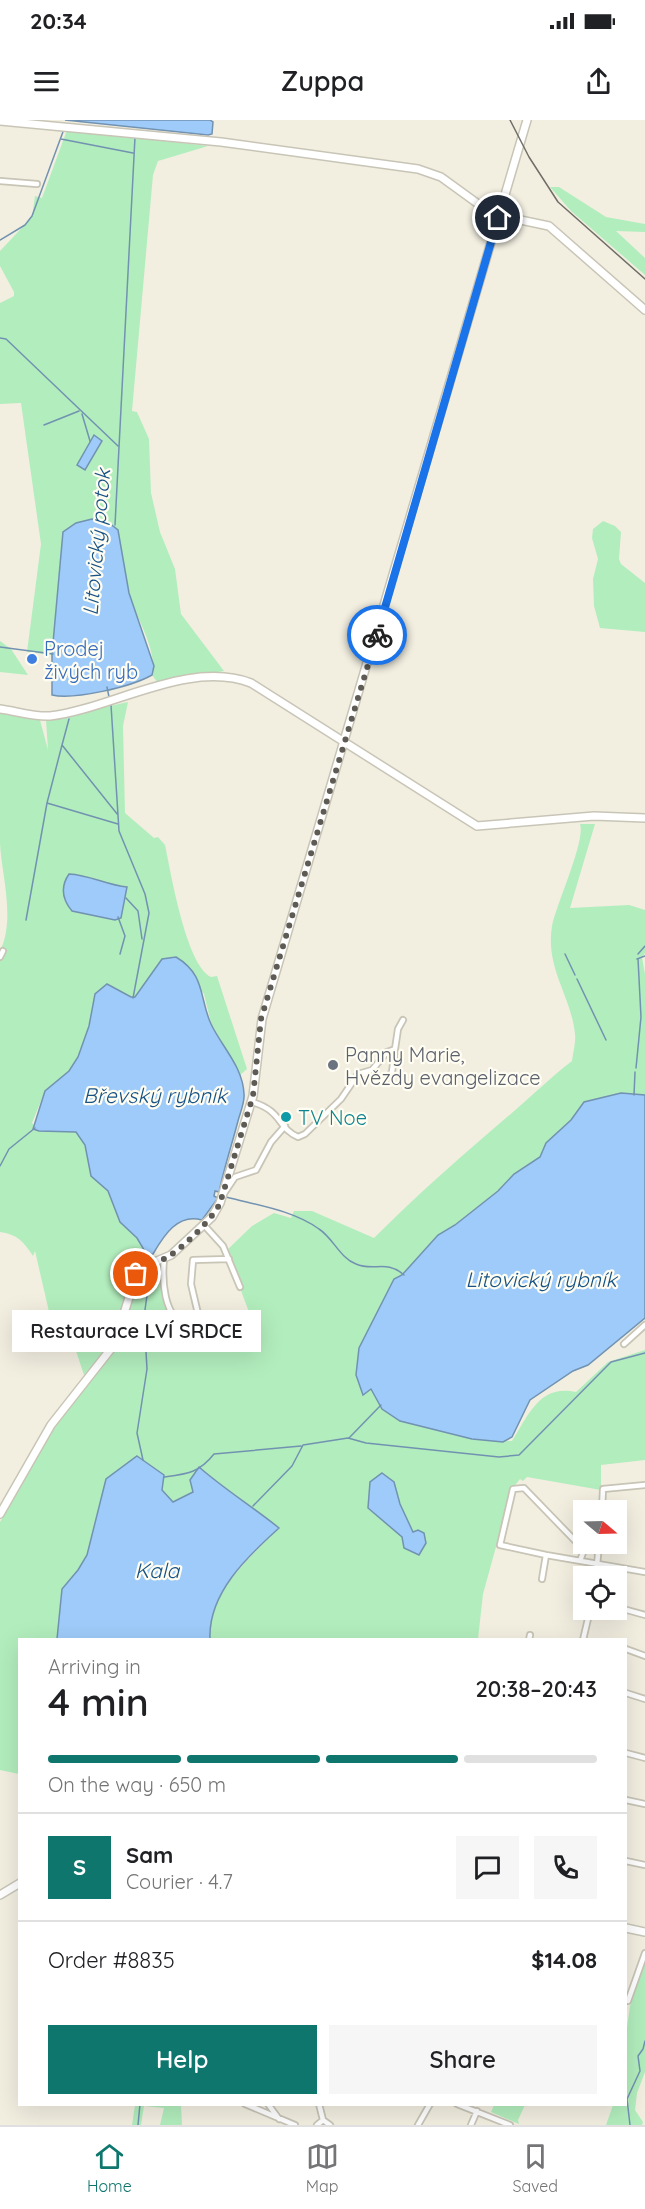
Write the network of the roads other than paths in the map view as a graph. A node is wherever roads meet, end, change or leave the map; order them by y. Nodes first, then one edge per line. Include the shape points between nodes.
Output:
1 (527, 120) edge
2 (0, 121) edge
3 (37, 122) edge
4 (0, 182) edge
5 (37, 184) dead end
6 (499, 216) junction
7 (645, 310) edge
8 (0, 709) edge
9 (344, 743) junction
10 (645, 818) edge
11 (3, 951) dead end
12 (0, 957) edge
13 (403, 1020) dead end
14 (395, 1049) junction
15 (363, 1073) junction
16 (252, 1102) junction
17 (285, 1126) junction
18 (223, 1195) junction
19 (203, 1224) junction
20 (164, 1259) junction
21 (229, 1259) junction
22 (240, 1287) dead end
23 (645, 1325) edge
24 (624, 1344) dead end
25 (645, 1485) edge
26 (602, 1500) edge
27 (0, 1514) edge
28 (573, 1539) edge
29 (583, 1554) edge
30 (598, 1554) edge
31 (546, 1556) junction
32 (580, 1561) junction
33 (598, 1564) junction
34 (645, 1572) edge
35 (542, 1579) dead end
36 (627, 1610) edge
37 (645, 1615) edge
38 (588, 1620) edge
39 (585, 1638) edge
40 (627, 1649) edge
41 (645, 1656) edge
42 (627, 1693) edge
43 (645, 1699) edge
44 (627, 1753) edge
45 (645, 1758) edge
46 (627, 1800) edge
47 (645, 1804) edge
48 (627, 1861) edge
49 (645, 1865) edge
50 (18, 1884) edge
51 (0, 1895) edge
52 (627, 1928) edge
53 (645, 1932) edge
54 (645, 1953) edge
55 (628, 2001) dead end
56 (253, 2106) edge
57 (270, 2106) edge
58 (320, 2106) edge
59 (428, 2106) edge
60 (463, 2106) edge
61 (477, 2111) junction
62 (280, 2120) junction
63 (323, 2120) junction
64 (295, 2125) edge
65 (317, 2125) edge
66 (330, 2125) edge
67 (418, 2125) edge
68 (471, 2125) edge
69 (510, 2125) edge

1 - 6 street
2 - 3 street
3 - 6 street via 221,142 418,170 441,177 483,210
4 - 5 street
6 - 7 street via 552,228
6 - 9 street
8 - 9 street via 49,716 165,685 228,676 250,683
9 - 10 street via 477,826 594,816
9 - 16 street via 259,1028
11 - 12 street
13 - 14 street
14 - 15 street
14 - 15 street via 392,1072 386,1080
15 - 17 street via 305,1134 298,1137
16 - 17 street via 276,1113
16 - 18 street
17 - 18 street via 256,1170 235,1177
18 - 19 street via 216,1213
19 - 20 street
19 - 21 street
20 - 21 street via 169,1308 187,1324 199,1318 191,1284 192,1260
20 - 27 street via 142,1267 136,1274 114,1345 47,1431
21 - 22 street
23 - 24 street
25 - 26 street via 603,1489
28 - 31 street via 524,1488 513,1490 500,1545
29 - 32 street
30 - 33 street
31 - 32 street
31 - 35 street
32 - 33 street
33 - 34 street
36 - 37 street
38 - 39 street
40 - 41 street
42 - 43 street
44 - 45 street
46 - 47 street
48 - 49 street
50 - 51 street
52 - 53 street
54 - 55 street
56 - 62 street
57 - 62 street
58 - 63 street
59 - 67 street
60 - 61 street
61 - 68 street
61 - 69 street
62 - 64 street
63 - 65 street
63 - 66 street

